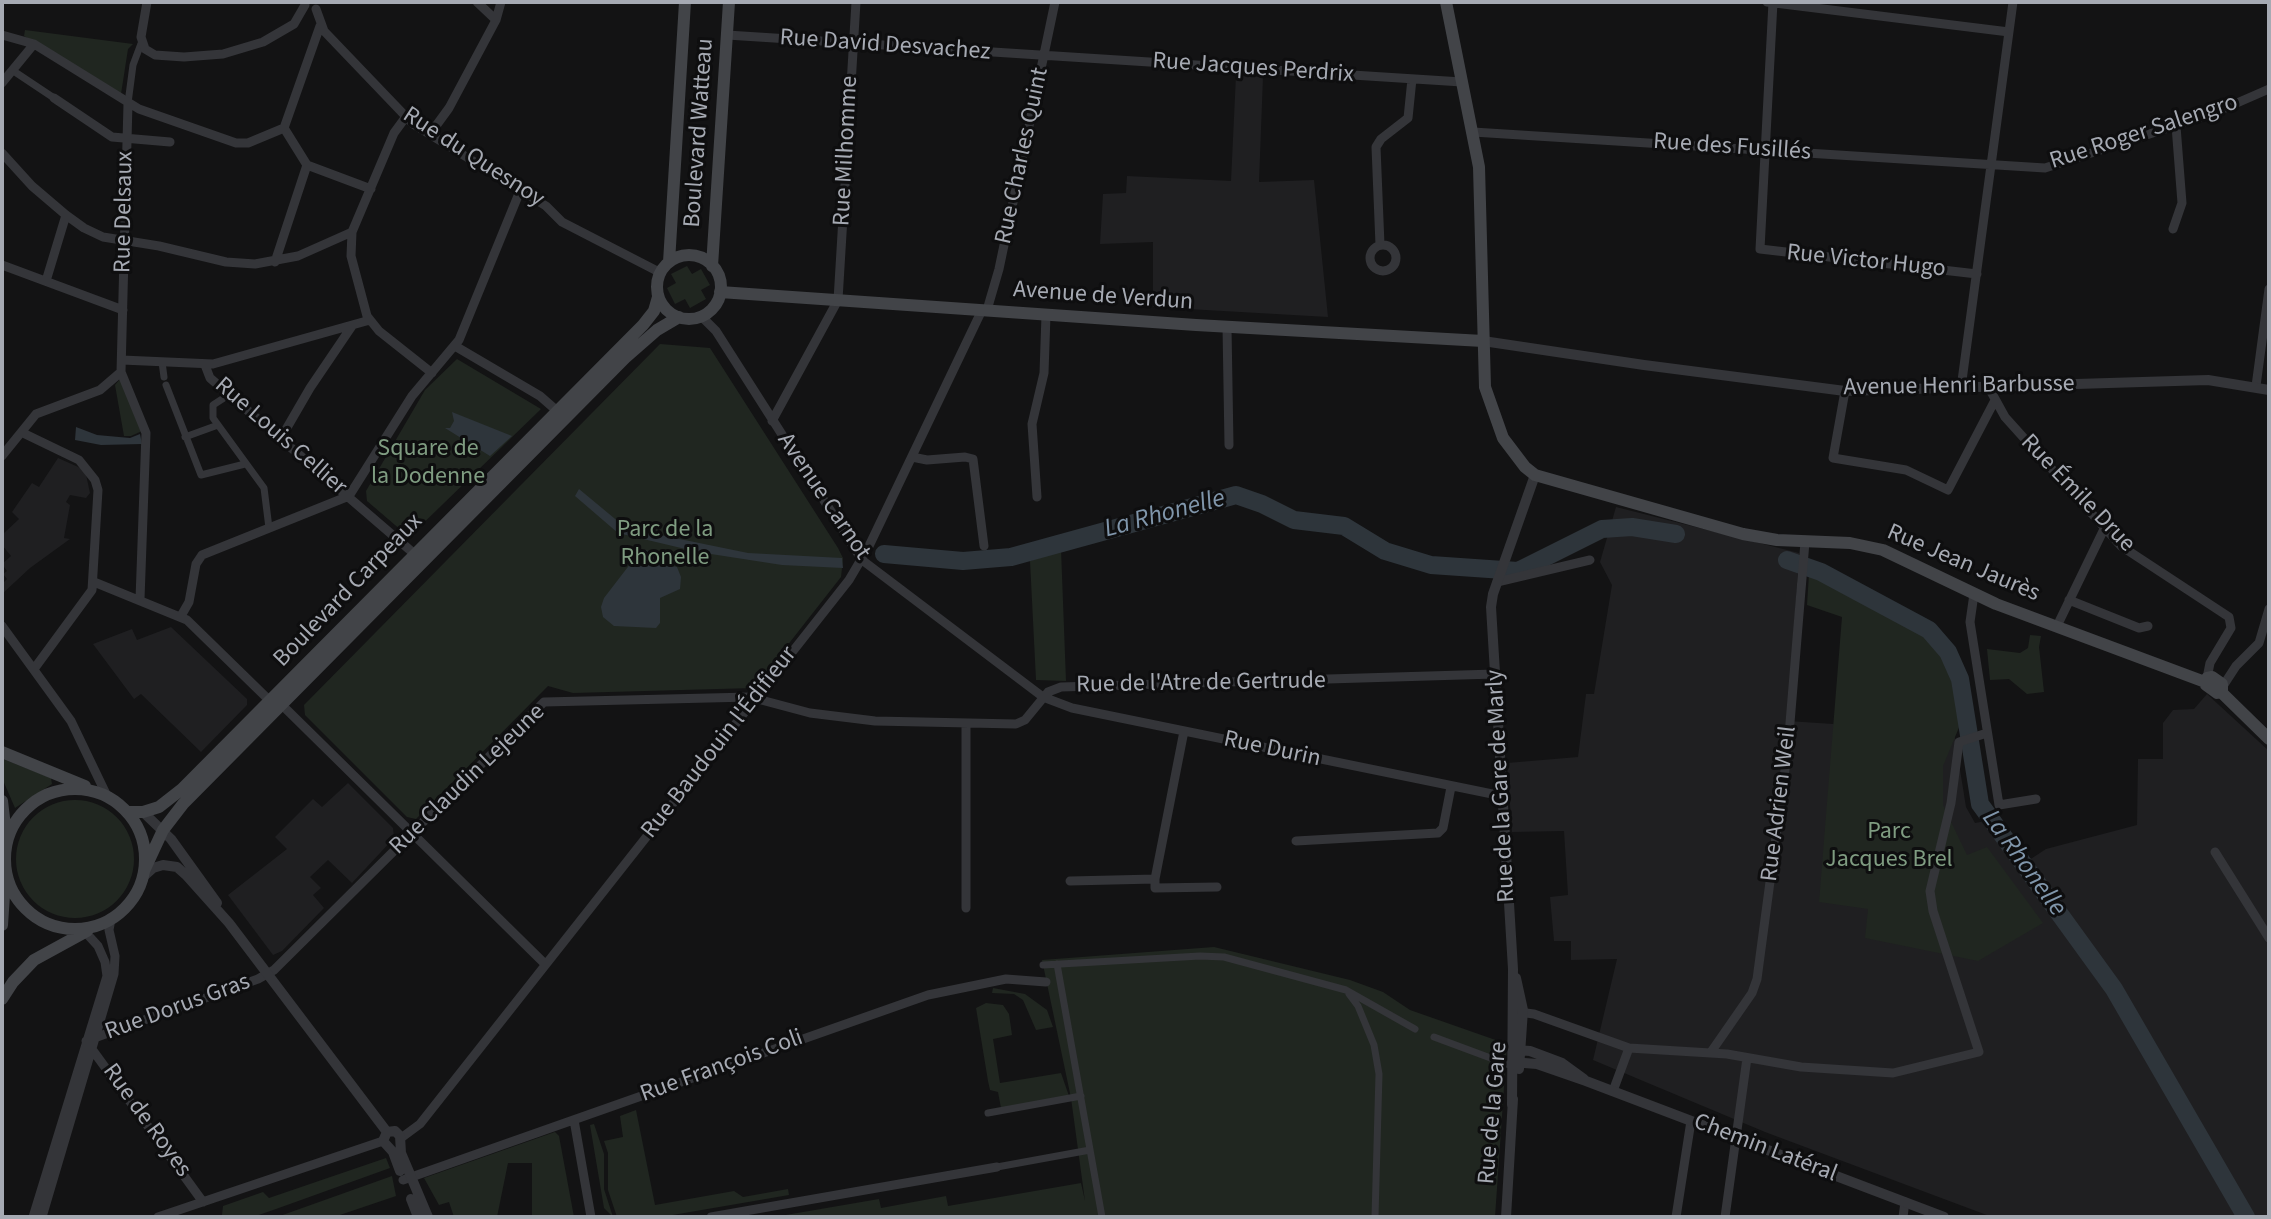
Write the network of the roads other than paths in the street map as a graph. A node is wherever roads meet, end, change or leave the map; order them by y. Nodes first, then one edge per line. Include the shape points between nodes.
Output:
1 (147, 2) edge
2 (325, 2) edge
3 (477, 2) edge
4 (501, 2) edge
5 (685, 2) edge
6 (729, 2) edge
7 (856, 2) edge
8 (1055, 2) edge
9 (1446, 2) edge
10 (1767, 2) edge
11 (1773, 2) edge
12 (2013, 2) edge
13 (304, 4) edge
14 (316, 9) junction
15 (496, 20) junction
16 (320, 26) junction
17 (2009, 32) junction
18 (2, 35) edge
19 (727, 36) junction
20 (142, 41) junction
21 (853, 43) junction
22 (34, 44) junction
23 (1044, 55) junction
24 (12, 70) junction
25 (1412, 79) junction
26 (1462, 82) junction
27 (2, 83) edge
28 (2269, 89) edge
29 (54, 98) joint
30 (128, 103) junction
31 (405, 118) junction
32 (2176, 126) junction
33 (284, 128) junction
34 (1473, 132) junction
35 (430, 134) junction
36 (127, 139) junction
37 (170, 142) dead end
38 (1765, 150) junction
39 (2, 153) edge
40 (1992, 164) junction
41 (307, 165) junction
42 (371, 189) junction
43 (520, 191) junction
44 (66, 215) junction
45 (2173, 229) dead end
46 (352, 232) junction
47 (124, 241) junction
48 (1380, 245) dead end
49 (275, 262) junction
50 (2, 265) edge
51 (712, 266) junction
52 (665, 267) junction
53 (1977, 274) junction
54 (46, 281) junction
55 (2269, 289) edge
56 (720, 292) junction
57 (658, 296) junction
58 (838, 300) junction
59 (123, 310) junction
60 (984, 310) junction
61 (1046, 315) junction
62 (701, 316) junction
63 (679, 317) junction
64 (370, 320) junction
65 (352, 326) junction
66 (1227, 327) junction
67 (1483, 341) junction
68 (455, 346) junction
69 (122, 360) junction
70 (162, 362) junction
71 (205, 365) junction
72 (121, 372) junction
73 (432, 373) junction
74 (2256, 386) junction
75 (1961, 388) junction
76 (1989, 388) junction
77 (2269, 390) edge
78 (1845, 391) junction
79 (230, 394) junction
80 (1994, 402) junction
81 (556, 410) junction
82 (772, 421) junction
83 (218, 425) junction
84 (23, 433) junction
85 (186, 437) junction
86 (281, 438) junction
87 (1229, 445) dead end
88 (2, 456) edge
89 (912, 457) junction
90 (245, 464) junction
91 (1535, 475) junction
92 (349, 496) junction
93 (1037, 497) dead end
94 (2105, 527) junction
95 (269, 528) junction
96 (1805, 542) junction
97 (984, 545) dead end
98 (419, 557) junction
99 (862, 560) junction
100 (1590, 560) dead end
101 (1498, 580) junction
102 (94, 582) junction
103 (1974, 594) junction
104 (140, 598) junction
105 (2069, 600) junction
106 (2269, 609) edge
107 (181, 616) junction
108 (2, 626) edge
109 (2057, 626) junction
110 (2148, 626) dead end
111 (34, 669) junction
112 (1495, 674) junction
113 (2206, 680) junction
114 (2222, 689) junction
115 (756, 697) junction
116 (1043, 697) junction
117 (276, 703) junction
118 (966, 723) junction
119 (1184, 731) junction
120 (1982, 734) junction
121 (2269, 740) edge
122 (2, 752) edge
123 (1451, 787) junction
124 (101, 794) junction
125 (1502, 796) junction
126 (2036, 799) dead end
127 (2, 801) edge
128 (128, 812) junction
129 (143, 812) junction
130 (163, 831) junction
131 (412, 833) junction
132 (7, 840) junction
133 (1296, 841) dead end
134 (2215, 852) dead end
135 (6, 873) junction
136 (144, 874) junction
137 (1155, 879) junction
138 (1070, 881) dead end
139 (1217, 887) dead end
140 (966, 908) dead end
141 (105, 922) junction
142 (229, 923) junction
143 (2, 925) edge
144 (81, 931) junction
145 (2269, 938) edge
146 (545, 964) junction
147 (1057, 964) junction
148 (1043, 965) dead end
149 (1513, 969) joint
150 (269, 974) junction
151 (1046, 982) joint
152 (1060, 982) junction
153 (1346, 990) junction
154 (2, 999) edge
155 (1518, 1012) junction
156 (1415, 1029) dead end
157 (1434, 1037) dead end
158 (91, 1043) junction
159 (1629, 1048) junction
160 (1518, 1050) junction
161 (1711, 1052) junction
162 (1747, 1058) junction
163 (1515, 1064) junction
164 (1586, 1081) junction
165 (1613, 1091) junction
166 (1080, 1097) junction
167 (988, 1113) dead end
168 (574, 1119) junction
169 (1691, 1121) junction
170 (1737, 1138) junction
171 (392, 1141) junction
172 (1090, 1150) junction
173 (997, 1167) joint
174 (407, 1179) junction
175 (203, 1202) junction
176 (1905, 1202) junction
177 (755, 1214) edge
178 (33, 1217) edge
179 (42, 1217) edge
180 (158, 1217) edge
181 (418, 1217) edge
182 (428, 1217) edge
183 (591, 1217) edge
184 (711, 1217) edge
185 (1102, 1217) edge
186 (1375, 1217) edge
187 (1506, 1217) edge
188 (1676, 1217) edge
189 (1725, 1217) edge
190 (1903, 1217) edge
191 (1944, 1217) edge

1 - 20 street, Rue Delsaux
2 - 14 street
3 - 15 street
4 - 15 street
5 - 52 main road, Boulevard Watteau
6 - 19 main road, Boulevard Watteau
7 - 21 street, Rue Milhomme
8 - 23 street, Rue Charles Quint
9 - 26 main road
10 - 11 street
11 - 17 street
11 - 38 street
12 - 17 street
13 - 14 street
13 - 20 street via 301,17 288,29 230,52 160,56 147,51
14 - 16 street, Rue du Quesnoy
15 - 35 street
16 - 31 street, Rue du Quesnoy
16 - 33 street
17 - 40 street
18 - 22 street
19 - 21 street, Rue David Desvachez
19 - 51 main road, Boulevard Watteau
20 - 30 street, Rue Delsaux via 132,69
21 - 23 street, Rue David Desvachez
21 - 58 street, Rue Milhomme
22 - 24 street
22 - 30 street
23 - 25 street, Rue Jacques Perdrix
23 - 60 street, Rue Charles Quint via 999,269
24 - 27 street
24 - 29 street
25 - 26 street, Rue Jacques Perdrix
25 - 48 street via 1406,122 1376,147
26 - 34 main road
28 - 32 street, Rue Roger Salengro
29 - 36 street via 103,132
30 - 33 street via 236,143 248,143
30 - 36 street, Rue Delsaux
31 - 35 street, Rue du Quesnoy
31 - 42 street
32 - 40 street, Rue Roger Salengro via 2052,168
32 - 45 street via 2182,203
33 - 41 street
34 - 38 street, Rue des Fusillés
34 - 67 main road via 1480,184
35 - 43 street, Rue du Quesnoy
36 - 37 street
36 - 47 street, Rue Delsaux
38 - 40 street, Rue des Fusillés
38 - 53 street, Rue Victor Hugo via 1758,244 1763,251
39 - 44 street
40 - 53 street
41 - 42 street
41 - 49 street
42 - 46 street
43 - 52 street, Rue du Quesnoy via 562,222
43 - 68 street
44 - 47 street via 90,232
44 - 54 street
46 - 49 street
46 - 64 street via 353,263 362,307
47 - 49 street via 241,264
47 - 59 street, Rue Delsaux
50 - 54 street
51 - 52 main road via 691,256
51 - 56 main road
52 - 57 main road
53 - 75 street
54 - 59 street
55 - 74 street
56 - 58 main road, Avenue de Verdun
56 - 62 main road via 714,306
57 - 63 main road via 665,309
57 - 81 main road, Boulevard Carpeaux via 643,325
58 - 60 main road, Avenue de Verdun
58 - 82 street
59 - 69 street, Rue Delsaux
60 - 61 main road, Avenue de Verdun
60 - 89 street, Rue Baudouin l'Édifieur
61 - 66 main road, Avenue de Verdun
61 - 93 street via 1044,373 1032,424
62 - 63 main road
62 - 82 street, Avenue Carnot via 716,331
63 - 98 main road, Boulevard Carpeaux via 625,358
64 - 65 street
64 - 73 street
65 - 71 street
65 - 86 street
66 - 67 main road, Avenue de Verdun
66 - 87 street
67 - 78 street, Avenue Henri Barbusse
67 - 91 main road via 1483,379 1493,415 1507,445
68 - 73 street
68 - 81 street
69 - 70 street
69 - 72 street, Rue Delsaux
70 - 71 street
70 - 85 street
71 - 79 street, Rue Louis Cellier via 210,378
72 - 84 street via 107,386 77,401 38,412
72 - 104 street via 146,433
73 - 92 street via 412,396
74 - 76 street, Avenue Henri Barbusse via 2208,380
74 - 77 street, Avenue Henri Barbusse
75 - 76 street, Avenue Henri Barbusse
75 - 78 street, Avenue Henri Barbusse
76 - 80 street, Rue Émile Drue
78 - 80 street via 1833,458 1906,470 1948,490
79 - 83 street via 212,405
79 - 86 street, Rue Louis Cellier
80 - 94 street, Rue Émile Drue
81 - 98 main road, Boulevard Carpeaux
82 - 99 street, Avenue Carnot
83 - 85 street
83 - 90 street
84 - 88 street
84 - 102 street via 76,457 96,482
85 - 90 street via 201,475
86 - 92 street, Rue Louis Cellier
89 - 97 street via 973,459
89 - 99 street, Rue Baudouin l'Édifieur
90 - 95 street via 264,488
91 - 96 main road, Rue Jean Jaurès via 1743,534
91 - 101 street, Rue de la Gare de Marly
92 - 95 street
92 - 98 street, Rue Louis Cellier
94 - 105 street
94 - 113 street, Rue Émile Drue via 2121,546 2229,617 2231,628 2210,663
95 - 107 street via 199,557 190,602
96 - 103 main road, Rue Jean Jaurès via 1850,543 1883,550
96 - 161 street, Rue Adrien Weil via 1788,747 1757,979
98 - 117 main road, Boulevard Carpeaux
99 - 115 street, Rue Baudouin l'Édifieur
99 - 116 street, Avenue Carnot
100 - 101 street via 1510,582
101 - 112 street, Rue de la Gare de Marly via 1491,607
102 - 104 street
102 - 111 street via 89,597
103 - 109 main road, Rue Jean Jaurès
103 - 120 street via 1970,622
104 - 107 street
105 - 109 street
105 - 110 street via 2139,628
106 - 114 street via 2259,643 2236,666
107 - 117 street
108 - 111 street
109 - 113 main road, Rue Jean Jaurès
111 - 124 street via 71,722
112 - 116 street, Rue de l'Atre de Gertrude via 1065,687
112 - 125 street, Rue de la Gare de Marly
113 - 114 main road, Rue Jean Jaurès via 2216,692
114 - 121 main road, Rue Jean Jaurès
115 - 118 street, Rue de l'Atre de Gertrude via 817,715
115 - 131 street, Rue Claudin Lejeune via 544,702
115 - 146 street, Rue Baudouin l'Édifieur
116 - 118 street, Rue de l'Atre de Gertrude via 1019,724
116 - 119 street, Rue Durin via 1062,706
117 - 129 main road, Boulevard Carpeaux via 168,802
117 - 130 main road, Boulevard Carpeaux
117 - 131 street
118 - 140 street
119 - 123 street, Rue Durin
119 - 137 street
120 - 126 street via 1999,805
120 - 162 street, Rue de la Gare via 1962,739 1930,896 1979,1052 1885,1073 1801,1068
122 - 124 main road
123 - 125 street, Rue Durin
123 - 133 street via 1438,833
124 - 128 main road
124 - 132 main road via 66,789 41,797 18,817
125 - 149 street, Rue de la Gare de Marly
127 - 132 main road
128 - 129 main road, Boulevard Carpeaux
128 - 136 main road via 142,838
129 - 130 street
130 - 136 main road, Boulevard Carpeaux
130 - 142 street
131 - 146 street
131 - 150 street, Rue Claudin Lejeune
132 - 135 main road
134 - 145 street
135 - 143 main road
135 - 144 main road via 18,900 34,916
136 - 141 main road via 130,903
136 - 142 street via 156,867 177,867
137 - 138 street
137 - 139 street via 1155,888
141 - 144 main road
141 - 158 street via 115,969
142 - 150 street
144 - 154 main road via 34,960
144 - 158 street via 98,946 107,972
146 - 171 street, Rue Baudouin l'Édifieur via 420,1124
147 - 148 street
147 - 152 street
147 - 153 street via 1213,956
149 - 155 street, Rue de la Gare
150 - 158 street, Rue Dorus Gras
150 - 171 street
151 - 152 street
151 - 168 street, Rue François Coli via 1006,979 929,995
152 - 166 street
153 - 156 street
153 - 186 street via 1374,1045 1378,1074
155 - 159 street, Rue de la Gare
155 - 160 street, Rue de la Gare
157 - 163 street
158 - 175 street, Rue de Royes
158 - 178 street
158 - 179 street
159 - 161 street, Rue de la Gare
159 - 165 street
160 - 163 street, Rue de la Gare
160 - 164 street, Chemin Latéral via 1567,1065
161 - 162 street, Rue de la Gare
162 - 170 street
163 - 164 street, Chemin Latéral
163 - 187 street, Rue de la Gare
164 - 165 street, Chemin Latéral
165 - 169 street, Chemin Latéral
166 - 167 street
166 - 172 street
168 - 174 street, Rue François Coli
168 - 183 street
169 - 170 street, Chemin Latéral
169 - 188 street
170 - 176 street, Chemin Latéral
170 - 189 street
171 - 174 street
171 - 175 street
172 - 173 street
172 - 185 street
173 - 177 street
174 - 181 street
174 - 182 street
175 - 180 street
176 - 190 street
176 - 191 street, Chemin Latéral
177 - 184 street

